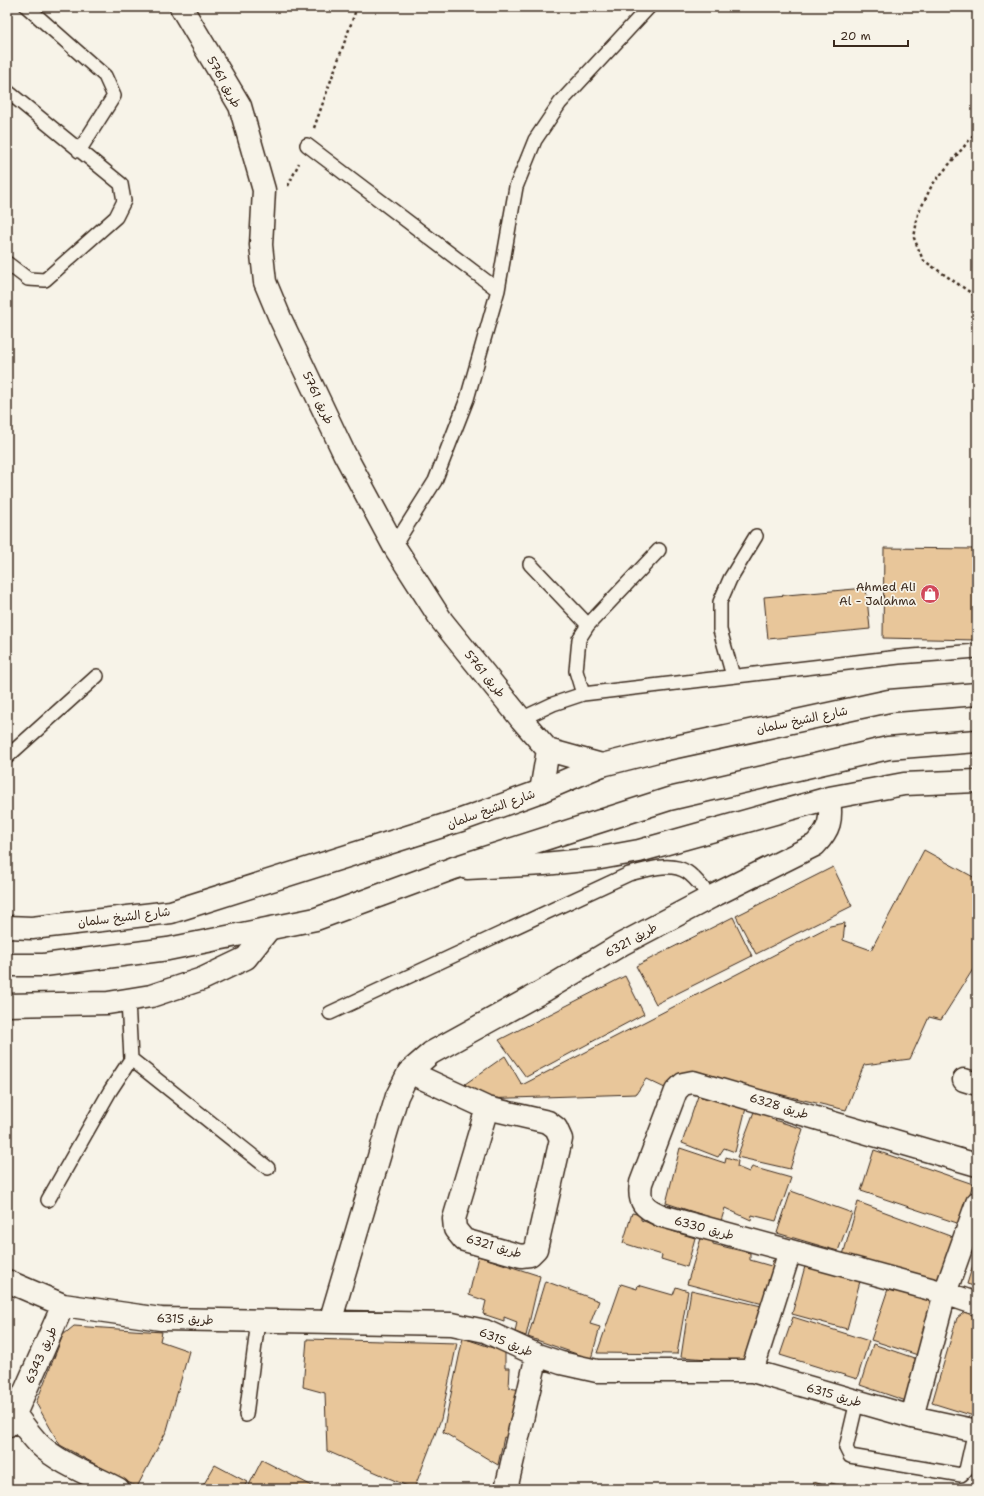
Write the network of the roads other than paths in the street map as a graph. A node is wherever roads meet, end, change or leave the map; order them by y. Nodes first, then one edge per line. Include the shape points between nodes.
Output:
1 (27, 7) edge
2 (181, 7) edge
3 (649, 7) edge
4 (7, 91) edge
5 (307, 145) dead end
6 (79, 151) junction
7 (7, 263) edge
8 (498, 290) junction
9 (756, 536) dead end
10 (394, 546) junction
11 (659, 550) dead end
12 (530, 564) dead end
13 (588, 626) junction
14 (977, 651) edge
15 (97, 676) dead end
16 (733, 676) junction
17 (583, 694) junction
18 (977, 694) edge
19 (521, 719) junction
20 (977, 741) edge
21 (548, 750) junction
22 (7, 757) edge
23 (602, 765) junction
24 (977, 781) edge
25 (542, 791) junction
26 (829, 798) junction
27 (454, 868) junction
28 (711, 897) junction
29 (7, 920) edge
30 (7, 928) edge
31 (32, 928) junction
32 (269, 929) junction
33 (7, 965) edge
34 (128, 1000) junction
35 (7, 1005) edge
36 (330, 1013) dead end
37 (131, 1059) junction
38 (409, 1072) junction
39 (488, 1108) junction
40 (977, 1165) edge
41 (268, 1168) dead end
42 (641, 1183) joint
43 (48, 1200) dead end
44 (977, 1203) edge
45 (790, 1251) junction
46 (7, 1281) edge
47 (945, 1293) junction
48 (977, 1304) edge
49 (63, 1305) junction
50 (258, 1320) junction
51 (330, 1322) junction
52 (537, 1354) junction
53 (752, 1372) junction
54 (857, 1401) junction
55 (13, 1407) edge
56 (246, 1415) dead end
57 (912, 1417) junction
58 (976, 1431) edge
59 (117, 1489) edge
60 (507, 1489) edge

1 - 6 lane via 105,76 114,96
2 - 10 street, طريق 5761 via 240,106 264,190 261,245 265,282 344,453
3 - 8 lane via 560,104 535,140 516,187
4 - 6 lane
5 - 8 lane
6 - 7 lane via 121,184 124,201 116,217 45,280 28,279
8 - 10 lane via 467,399 435,481
9 - 16 lane via 730,578 720,602 720,630
10 - 19 street, طريق 5761 via 442,621
11 - 13 lane
12 - 13 lane
13 - 17 lane via 579,639 576,671
14 - 16 lane
15 - 22 lane
16 - 17 lane
17 - 19 lane
18 - 23 street, شارع الشيخ سلمان via 889,701
19 - 21 street, طريق 5761
20 - 27 street via 888,748 669,799
21 - 23 street
21 - 25 street
23 - 25 street, شارع الشيخ سلمان
24 - 26 street via 904,784
25 - 31 street, شارع الشيخ سلمان via 461,820 171,912
26 - 27 street via 639,851 544,864
26 - 28 street, طريق 6321 via 830,821 825,835 815,845
27 - 32 street via 316,919
28 - 36 lane via 687,872 671,866 628,874
28 - 38 street, طريق 6321 via 622,944 431,1053
29 - 31 lane
30 - 31 street, شارع الشيخ سلمان
32 - 33 street via 168,949 44,965
32 - 34 street via 246,958 202,979 151,996
34 - 35 street via 108,1003
34 - 37 lane
37 - 41 lane
37 - 43 lane
38 - 39 street, طريق 6321
38 - 51 street, طريق 6321 via 397,1096
39 - 39 street, طريق 6321 via 454,1219 455,1229 464,1240 521,1256 530,1256 536,1249 561,1139 556,1128 548,1122
40 - 42 street, طريق 6328 via 693,1082 684,1084 676,1091
42 - 45 street, طريق 6330 via 642,1203 650,1211
44 - 47 street
45 - 47 street, طريق 6330
45 - 53 street
46 - 49 street, طريق 6315
47 - 48 street, طريق 6330
47 - 57 street
49 - 50 street, طريق 6315 via 161,1319
49 - 55 street, طريق 6343
50 - 51 street, طريق 6315
50 - 56 lane
51 - 52 street, طريق 6315 via 452,1324 485,1331
52 - 53 street, طريق 6315 via 561,1363 597,1371
52 - 60 street
53 - 54 street, طريق 6315
54 - 57 street, طريق 6315
54 - 58 lane via 846,1448 850,1456 961,1475 966,1470
55 - 59 street via 27,1430 41,1446 61,1460
57 - 58 street, طريق 6315

